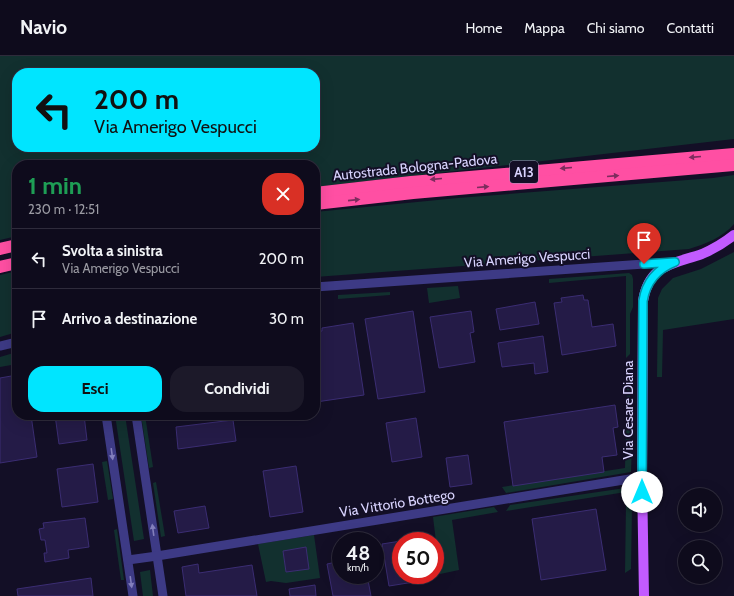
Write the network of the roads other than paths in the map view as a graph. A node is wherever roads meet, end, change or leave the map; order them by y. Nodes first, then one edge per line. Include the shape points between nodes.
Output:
1 (734, 154) edge
2 (734, 166) edge
3 (320, 192) edge
4 (320, 203) edge
5 (734, 235) edge
6 (12, 246) edge
7 (0, 249) edge
8 (675, 262) junction
9 (12, 264) edge
10 (0, 267) edge
11 (320, 288) edge
12 (12, 343) edge
13 (0, 346) edge
14 (107, 420) edge
15 (137, 420) edge
16 (642, 477) junction
17 (157, 556) junction
18 (128, 560) junction
19 (133, 596) edge
20 (162, 596) edge
21 (644, 596) edge

1 -> 3 highway, Autostrada Bologna-Padova / A13
4 -> 2 highway, Autostrada Bologna-Padova / A13 via 413,193
5 - 8 main road, Via Amerigo Vespucci via 712,250
6 - 7 highway
8 - 11 street, Via Amerigo Vespucci
8 - 16 main road, Via Cesare Diana via 665,266 651,279 643,301
9 - 10 highway
12 - 13 street
14 -> 18 street
17 -> 15 street
16 - 17 street, Via Vittorio Bottego
16 - 21 main road, Via Cesare Diana
17 - 18 street, Via Vittorio Bottego
17 - 20 street
18 -> 19 street

